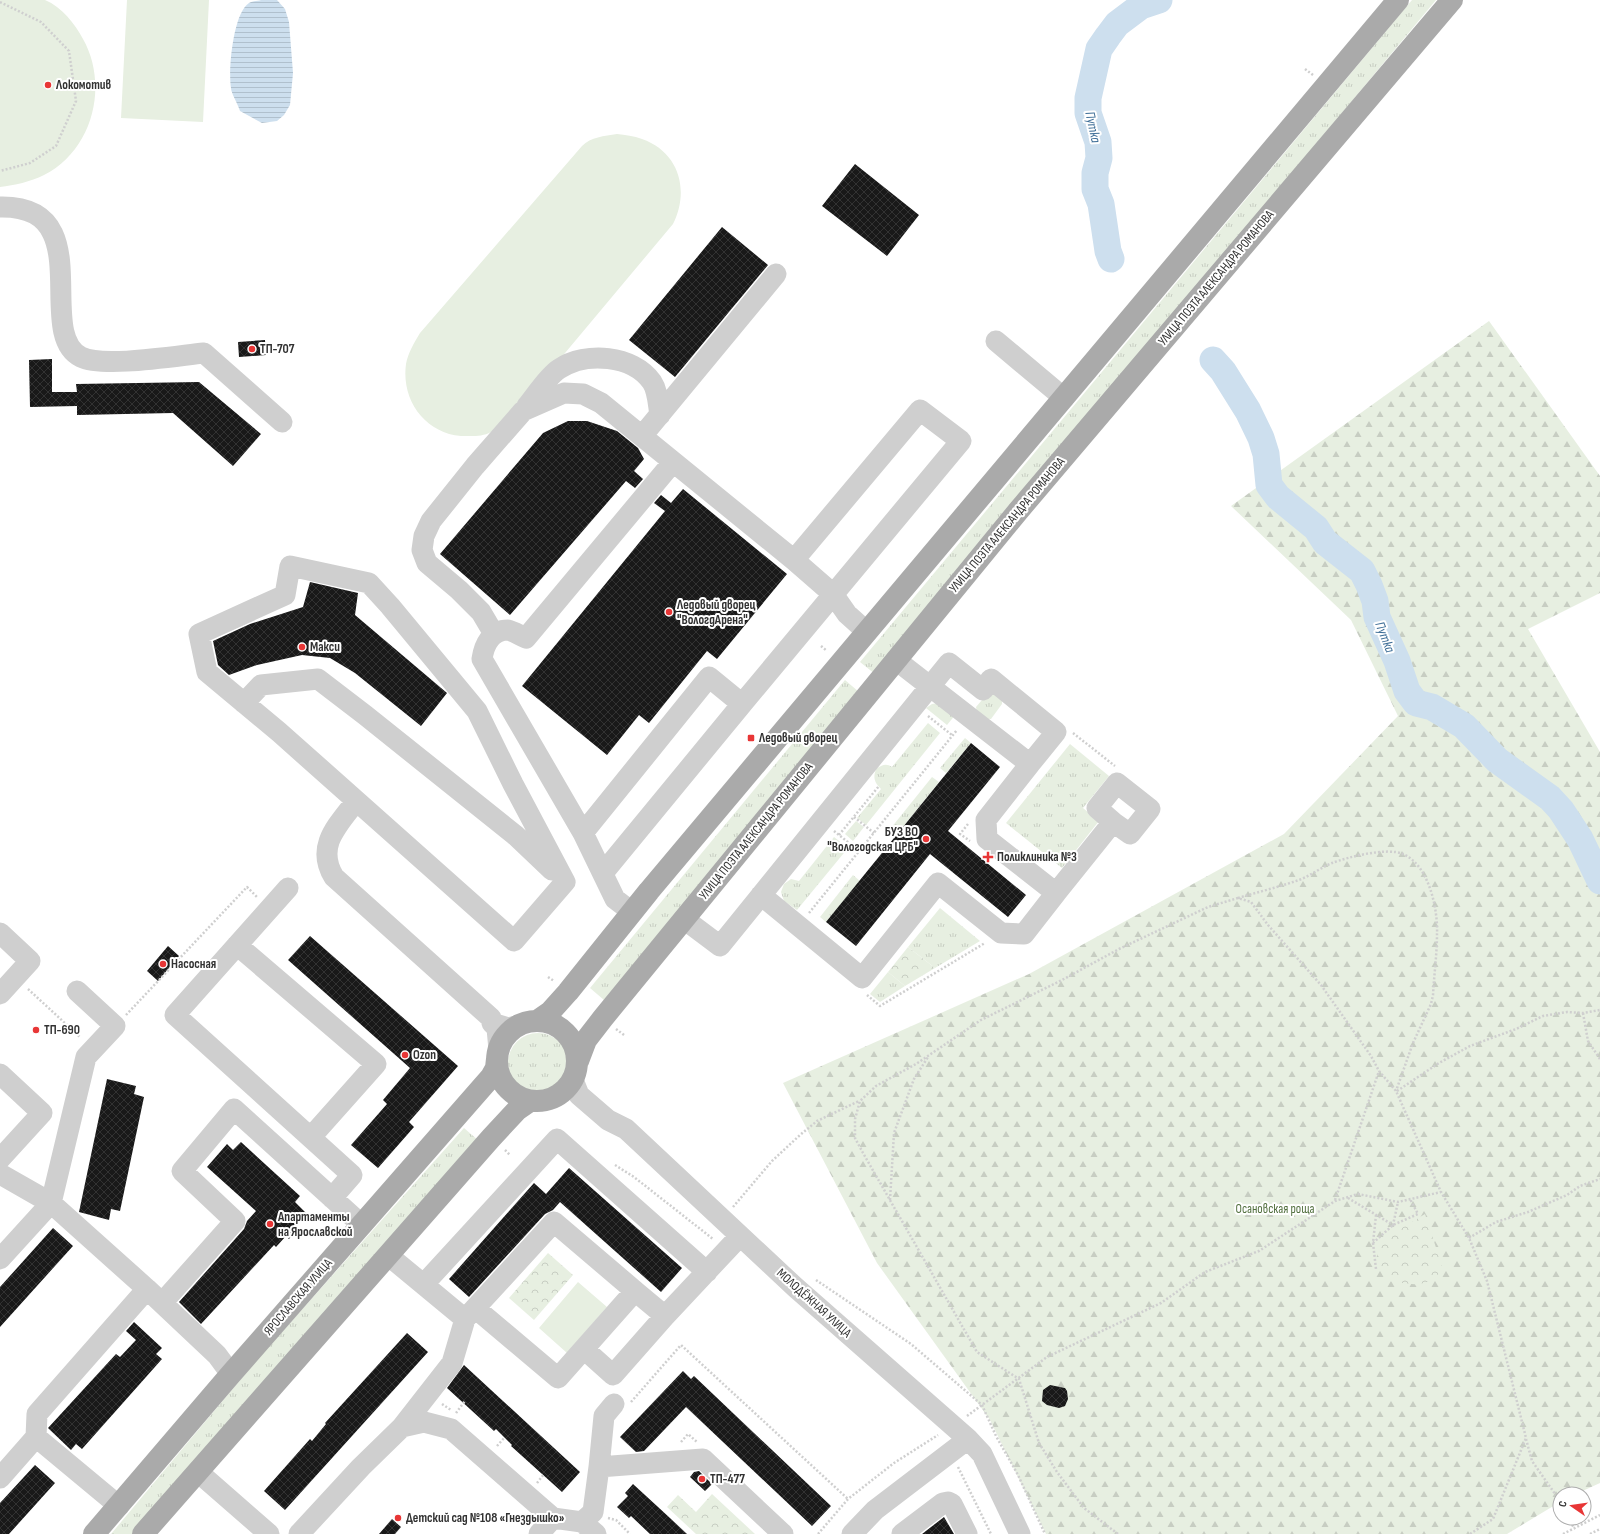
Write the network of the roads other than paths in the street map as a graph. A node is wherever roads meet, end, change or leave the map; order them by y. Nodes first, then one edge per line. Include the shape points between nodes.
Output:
1 (1398, 0) edge
2 (1452, 0) edge
3 (0, 207) edge
4 (776, 274) dead end
5 (996, 340) dead end
6 (1064, 398) junction
7 (523, 411) junction
8 (660, 415) junction
9 (282, 422) dead end
10 (642, 436) junction
11 (673, 462) junction
12 (794, 560) junction
13 (834, 594) junction
14 (866, 632) junction
15 (494, 634) junction
16 (896, 660) junction
17 (931, 686) junction
18 (244, 703) junction
19 (742, 704) junction
20 (1030, 764) junction
21 (356, 801) junction
22 (1113, 822) dead end
23 (583, 833) junction
24 (603, 872) junction
25 (565, 882) junction
26 (288, 888) dead end
27 (1056, 893) junction
28 (761, 895) junction
29 (632, 912) junction
30 (684, 919) junction
31 (0, 933) edge
32 (237, 945) junction
33 (77, 991) dead end
34 (0, 994) edge
35 (492, 1023) junction
36 (528, 1023) junction
37 (498, 1055) junction
38 (0, 1074) edge
39 (573, 1083) junction
40 (530, 1101) junction
41 (311, 1137) junction
42 (0, 1159) edge
43 (0, 1174) edge
44 (332, 1198) junction
45 (50, 1203) junction
46 (362, 1225) junction
47 (740, 1236) junction
48 (389, 1256) junction
49 (0, 1259) edge
50 (707, 1272) junction
51 (424, 1284) junction
52 (635, 1291) junction
53 (154, 1296) junction
54 (470, 1313) junction
55 (665, 1316) junction
56 (584, 1349) junction
57 (231, 1374) junction
58 (622, 1404) road end
59 (402, 1427) junction
60 (953, 1434) junction
61 (36, 1437) junction
62 (599, 1467) junction
63 (198, 1472) junction
64 (0, 1478) edge
65 (119, 1506) junction
66 (553, 1518) junction
67 (590, 1523) edge
68 (863, 1530) edge
69 (94, 1534) edge
70 (144, 1534) edge
71 (269, 1534) edge
72 (299, 1534) edge
73 (539, 1534) edge
74 (783, 1534) edge
75 (902, 1534) edge
76 (967, 1534) edge
77 (1020, 1534) edge

1 - 6 main road
2 - 16 main road, УЛИЦА ПОЭТА АЛЕКСАНДРА РОМАНОВА via 1019,510
3 - 9 street via 30,211 44,220 53,235 61,264 62,328 69,347 80,356 96,362 204,353
4 - 8 street
5 - 6 street
6 - 14 main road
7 - 8 street via 558,369 570,363 600,359 624,361 644,373 653,383 657,393
7 - 10 street via 564,392 583,394 601,402
7 - 15 street via 431,521 424,536 422,550 427,562 481,612
8 - 10 street
10 - 11 street
11 - 12 street
11 - 15 street via 526,638 508,630
12 - 13 street
12 - 13 street via 920,410 961,441
13 - 14 street via 847,614
13 - 19 street
14 - 29 main road
15 - 23 street via 484,644 482,659
16 - 17 street
16 - 30 main road, УЛИЦА ПОЭТА АЛЕКСАНДРА РОМАНОВА
17 - 20 street
17 - 20 street via 949,663 982,690 991,679 1056,732
17 - 28 street
18 - 21 street
18 - 25 street via 261,685 318,679 515,835
18 - 25 street via 207,672 199,634 284,595 290,566 369,583 477,711
19 - 23 street via 709,677
19 - 24 street
20 - 27 street via 986,820 987,839
21 - 25 street via 514,941
21 - 35 street via 330,837 327,862 334,877 491,1018
22 - 27 street
23 - 24 street
24 - 29 street via 615,899
26 - 32 street
27 - 28 street via 1024,934 1001,933 938,883 862,978
28 - 30 street via 720,946
29 - 36 main road via 550,1012
30 - 39 main road, УЛИЦА ПОЭТА АЛЕКСАНДРА РОМАНОВА via 586,1040
31 - 34 street via 30,961
32 - 41 street via 175,1015
32 - 41 street via 376,1064
33 - 45 street via 115,1026 86,1057
35 - 36 street via 508,1028
35 - 37 street via 497,1028
36 - 37 main road via 507,1035
36 - 39 main road via 554,1025 569,1036 575,1048
37 - 40 main road via 503,1083 515,1095
37 - 46 main road, ЯРОСЛАВСКАЯ УЛИЦА via 496,1068 491,1077
38 - 42 street via 42,1113
39 - 40 main road via 549,1100
39 - 47 street, МОЛОДЁЖНАЯ УЛИЦА via 608,1120 626,1129
40 - 48 main road via 517,1110 491,1138
41 - 44 street via 352,1175
43 - 45 street
44 - 46 street
44 - 53 street via 234,1109 182,1171 235,1221
45 - 49 street
45 - 53 street
46 - 57 main road, ЯРОСЛАВСКАЯ УЛИЦА
47 - 50 street
47 - 60 street, МОЛОДЁЖНАЯ УЛИЦА
48 - 51 street
48 - 63 main road
50 - 51 street via 557,1140
50 - 55 street
51 - 54 street
52 - 54 street via 554,1222
52 - 55 street
52 - 56 street
53 - 57 street via 220,1358
53 - 61 street via 37,1414
54 - 56 street via 558,1378
54 - 59 street via 452,1363
55 - 56 street via 613,1375
57 - 65 main road, ЯРОСЛАВСКАЯ УЛИЦА
58 - 62 street via 604,1416
59 - 66 street via 424,1422 451,1429
59 - 72 street
60 - 68 street via 950,1453 875,1510
60 - 77 street, МОЛОДЁЖНАЯ УЛИЦА via 982,1454
61 - 64 street
61 - 65 street
62 - 67 street
62 - 74 street via 703,1459
63 - 70 main road
63 - 71 street
65 - 69 main road, ЯРОСЛАВСКАЯ УЛИЦА
66 - 67 street
66 - 73 street
75 - 76 street via 943,1503 948,1502 952,1504

